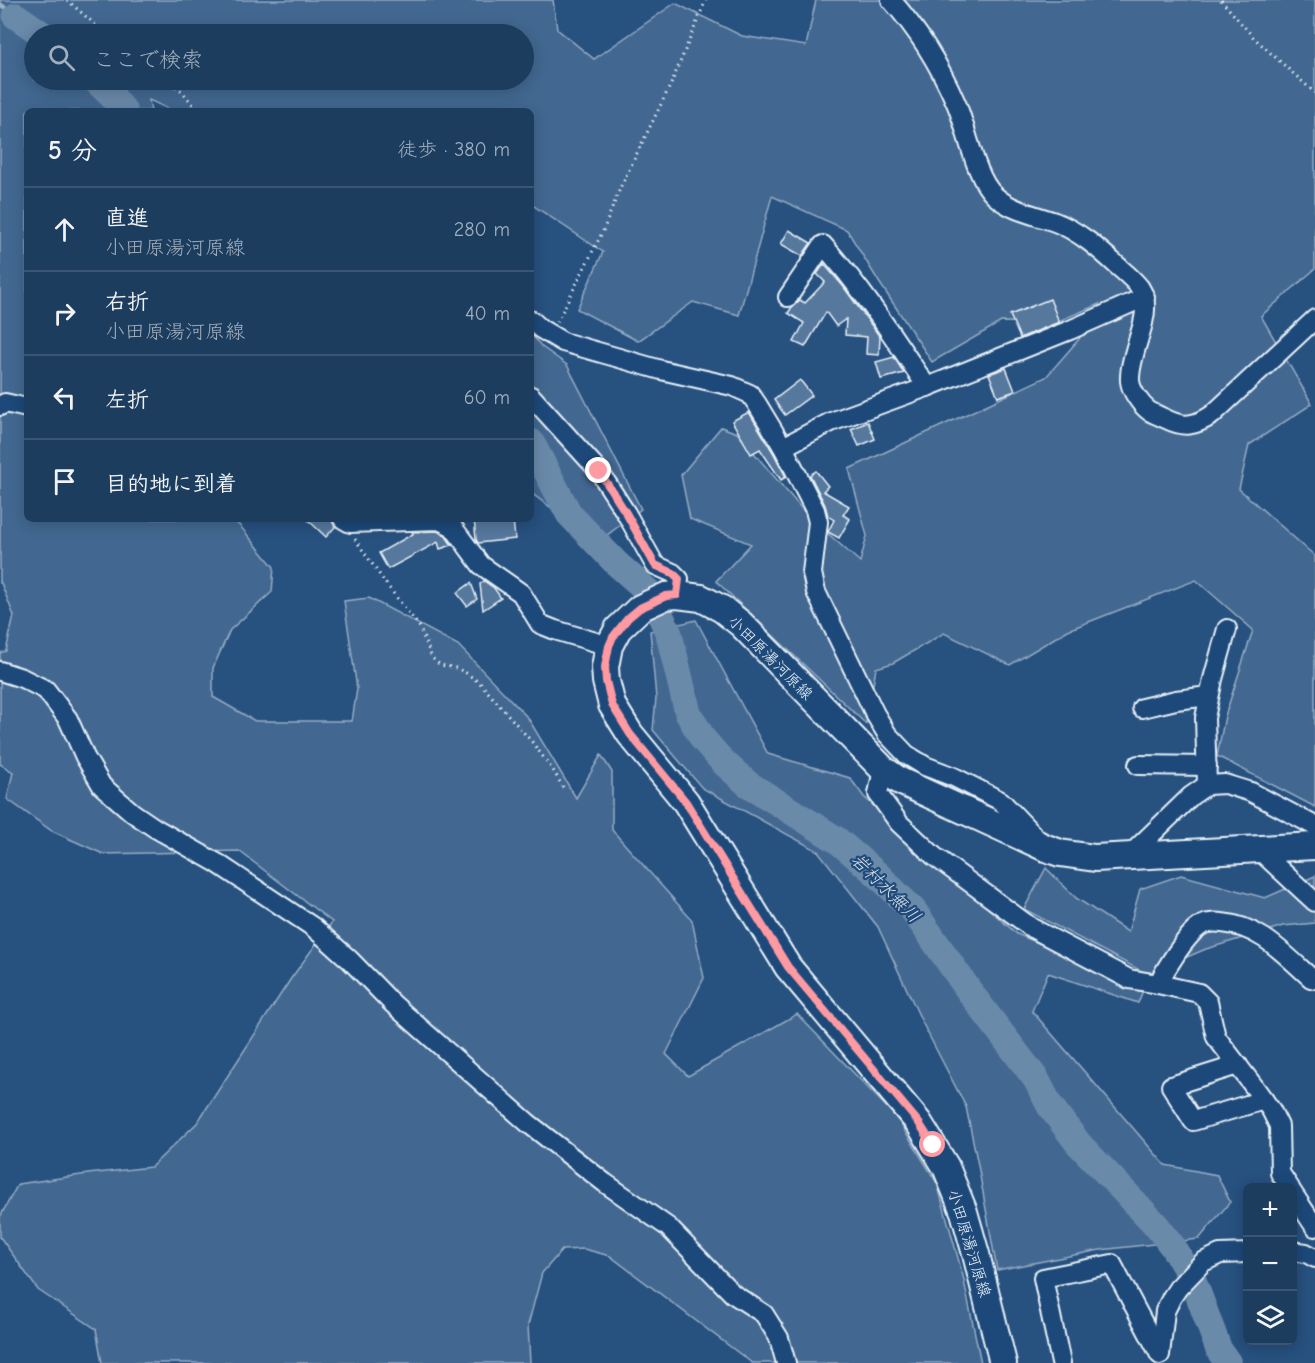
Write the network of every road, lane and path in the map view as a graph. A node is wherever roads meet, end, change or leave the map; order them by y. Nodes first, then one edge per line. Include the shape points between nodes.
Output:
1 (67, 0) edge
2 (706, 0) edge
3 (891, 0) edge
4 (1221, 0) edge
5 (95, 24) edge
6 (179, 90) edge
7 (1315, 93) edge
8 (195, 108) edge
9 (788, 297) dead end
10 (1144, 297) junction
11 (1315, 319) edge
12 (534, 323) edge
13 (550, 335) junction
14 (927, 387) junction
15 (534, 399) edge
16 (0, 406) edge
17 (24, 407) edge
18 (783, 447) junction
19 (347, 522) edge
20 (443, 522) edge
21 (671, 595) junction
22 (1227, 629) dead end
23 (609, 646) junction
24 (0, 671) edge
25 (1209, 696) junction
26 (1142, 708) dead end
27 (1138, 765) dead end
28 (1207, 766) junction
29 (883, 769) junction
30 (1207, 784) junction
31 (564, 789) dead end
32 (1315, 826) edge
33 (1315, 846) edge
34 (1046, 848) junction
35 (1259, 850) junction
36 (1128, 856) junction
37 (1315, 902) edge
38 (1315, 979) edge
39 (1158, 984) junction
40 (1238, 1065) junction
41 (1264, 1100) junction
42 (1287, 1183) edge
43 (1297, 1198) edge
44 (1315, 1227) edge
45 (1297, 1251) edge
46 (1243, 1253) edge
47 (1315, 1258) edge
48 (1160, 1358) edge
49 (786, 1363) edge
50 (1003, 1363) edge
51 (1061, 1363) edge

1 - 5 path
2 - 13 path via 603,231
3 - 10 street via 941,71 957,105 978,170 991,193 1007,206 1078,233 1126,273
4 - 7 path via 1254,38
6 - 8 path
9 - 14 street via 823,245 861,290
10 - 11 street via 1146,312 1130,382 1148,410 1188,426 1212,415
10 - 14 street
12 - 13 street
13 - 18 street via 586,350 732,386 750,394
14 - 18 street via 831,422
15 - 21 street via 599,471 655,565 679,579
16 - 17 street via 5,403
18 - 34 street via 818,522 812,573 816,592 887,734 907,755 925,766 1001,801
19 - 31 path via 386,584 419,626 432,658 480,683 532,742
20 - 23 street via 452,526 481,565 521,593 540,624
21 - 23 main road, 小田原湯河原線 via 640,608 618,629
21 - 29 main road, 小田原湯河原線 via 701,598 741,624
22 - 25 street
23 - 50 main road, 小田原湯河原線 via 606,681 612,705 630,734 686,802 788,967 919,1123 946,1167 964,1212
24 - 49 street via 46,690 68,719 102,786 133,813 313,927 393,1004 528,1123 668,1227 733,1294 764,1314 779,1338
25 - 26 street
25 - 28 street via 1204,718
27 - 28 street
28 - 30 street
29 - 34 main road, 小田原湯河原線
29 - 39 street via 878,794 899,823 934,856 1032,928 1129,979
30 - 32 street via 1225,784 1251,792
30 - 36 street
33 - 35 main road, 小田原湯河原線
34 - 36 main road, 小田原湯河原線 via 1095,858
35 - 36 main road, 小田原湯河原線
35 - 37 street
38 - 39 street via 1267,938 1229,923 1211,922 1190,936
39 - 40 street via 1199,993 1208,1002 1216,1036
40 - 41 street
40 - 41 street via 1171,1086 1193,1121
41 - 42 street via 1279,1126 1280,1173
43 - 44 street
45 - 47 street
46 - 48 street via 1220,1254 1203,1262 1178,1288 1166,1311
48 - 51 street via 1112,1264 1043,1278

